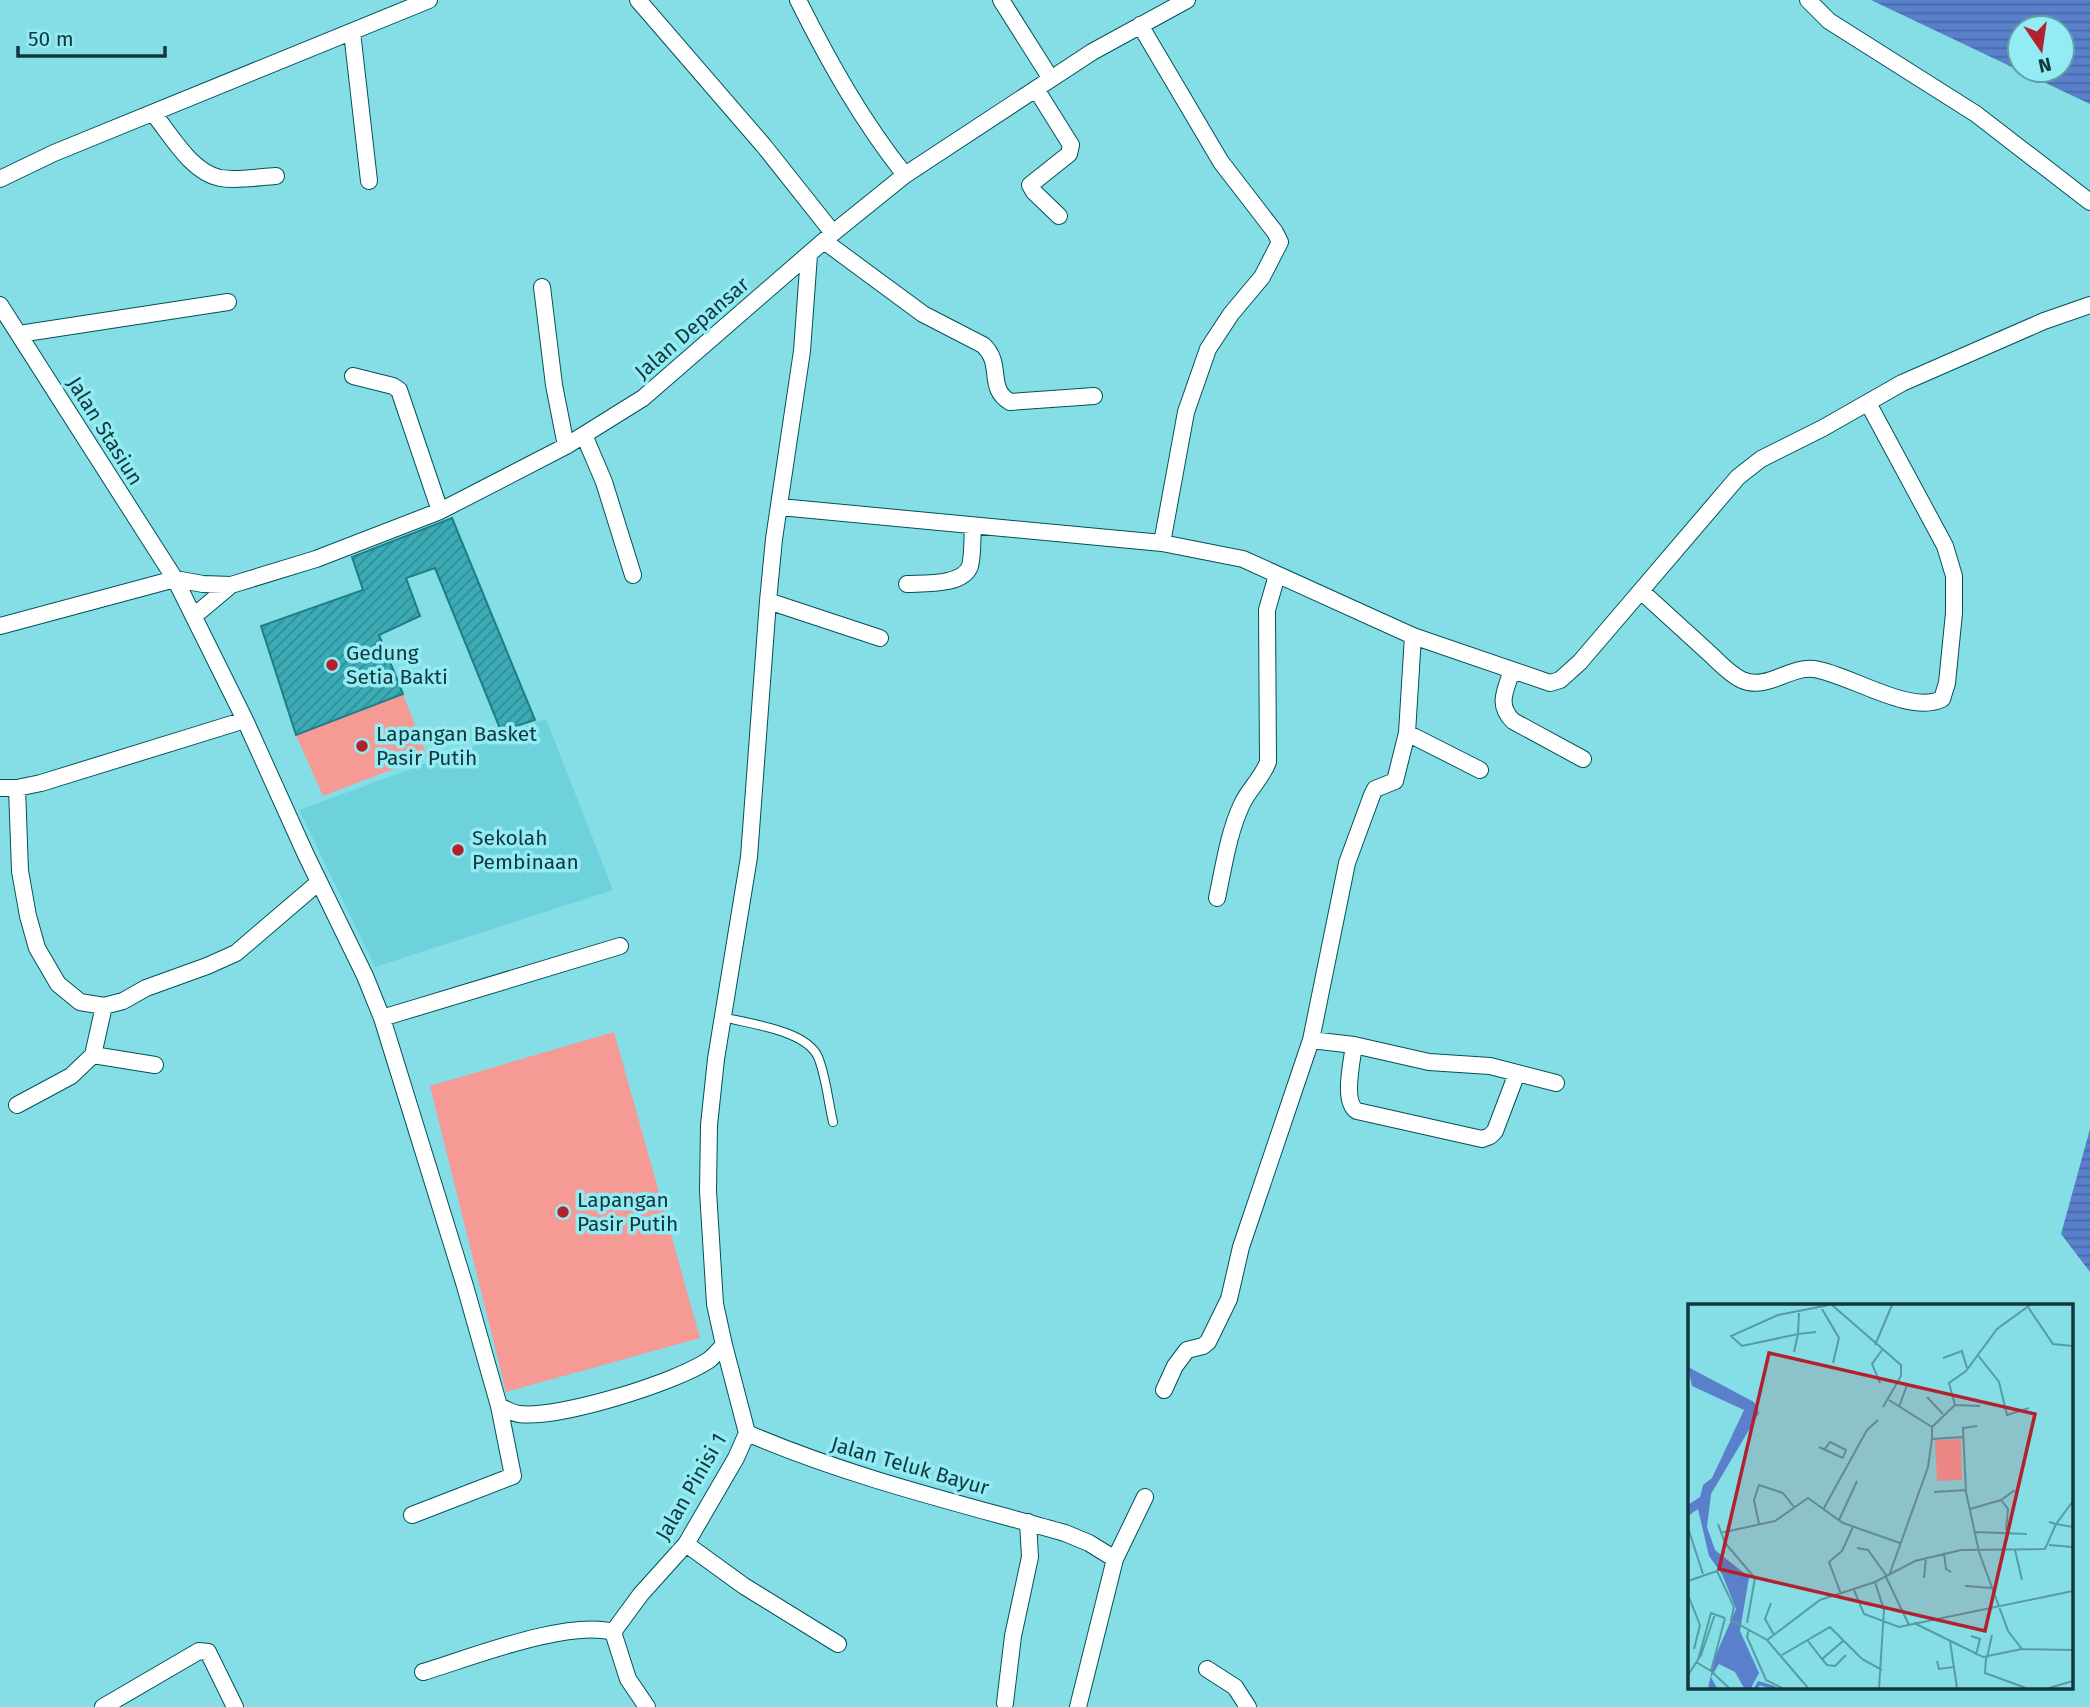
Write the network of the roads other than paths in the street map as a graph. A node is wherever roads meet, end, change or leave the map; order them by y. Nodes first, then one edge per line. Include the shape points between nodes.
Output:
1 (429, 0) edge
2 (638, 0) edge
3 (798, 0) edge
4 (1001, 0) edge
5 (1187, 0) edge
6 (1808, 0) edge
7 (1140, 25) junction
8 (352, 33) junction
9 (1051, 79) junction
10 (1036, 89) junction
11 (153, 113) junction
12 (905, 175) junction
13 (276, 176) dead end
14 (0, 179) edge
15 (369, 181) dead end
16 (2090, 202) edge
17 (1059, 216) dead end
18 (829, 237) junction
19 (808, 255) junction
20 (542, 287) dead end
21 (228, 302) dead end
22 (0, 305) edge
23 (2090, 306) edge
24 (19, 334) junction
25 (353, 376) dead end
26 (1094, 396) dead end
27 (1868, 403) junction
28 (584, 435) junction
29 (566, 446) junction
30 (780, 507) junction
31 (440, 511) junction
32 (973, 527) junction
33 (1162, 543) junction
34 (1277, 575) junction
35 (633, 576) dead end
36 (175, 579) junction
37 (907, 584) dead end
38 (231, 585) junction
39 (1641, 591) junction
40 (768, 601) junction
41 (194, 616) junction
42 (0, 626) edge
43 (1413, 636) junction
44 (880, 638) dead end
45 (1512, 670) junction
46 (245, 720) junction
47 (1407, 733) junction
48 (1583, 759) dead end
49 (1480, 770) dead end
50 (0, 788) edge
51 (18, 788) junction
52 (319, 882) junction
53 (1217, 898) dead end
54 (620, 946) dead end
55 (104, 1006) junction
56 (723, 1017) junction
57 (382, 1018) junction
58 (1311, 1040) junction
59 (1354, 1045) junction
60 (93, 1055) junction
61 (155, 1065) dead end
62 (1517, 1073) junction
63 (1556, 1083) dead end
64 (17, 1105) dead end
65 (833, 1122) dead end
66 (724, 1345) junction
67 (1164, 1390) dead end
68 (499, 1406) junction
69 (747, 1433) junction
70 (1144, 1497) dead end
71 (412, 1516) dead end
72 (1028, 1522) junction
73 (687, 1544) junction
74 (1115, 1559) junction
75 (613, 1632) junction
76 (838, 1644) dead end
77 (1207, 1669) dead end
78 (423, 1672) dead end
79 (1005, 1703) dead end
80 (103, 1707) edge
81 (236, 1707) edge
82 (647, 1707) edge
83 (1078, 1707) edge
84 (1248, 1707) edge

1 - 8 street
2 - 18 street via 764,146
3 - 12 street via 841,81
4 - 9 street
5 - 7 street, Jalan Depansar
6 - 16 street via 1829,21 1976,114
7 - 9 street, Jalan Depansar
7 - 33 street via 1221,162 1280,242 1262,277 1208,349 1186,412
8 - 11 street
8 - 15 street
9 - 10 street, Jalan Depansar
10 - 12 street, Jalan Depansar
10 - 17 street via 1071,145 1069,154 1030,185
11 - 13 street via 195,165 209,175 223,179
11 - 14 street
12 - 18 street, Jalan Depansar
18 - 19 street, Jalan Depansar
18 - 26 street via 923,314 983,345 994,359 1001,397 1010,402
19 - 28 street, Jalan Depansar via 643,398
19 - 30 street, Jalan Pinisi 1 via 802,351
20 - 29 street
21 - 24 street
22 - 24 street, Jalan Stasiun
23 - 27 street via 2044,321 1902,383
24 - 36 street, Jalan Stasiun
25 - 31 street via 398,390
27 - 39 street via 1761,459 1738,477
27 - 39 street via 1945,546 1954,576 1954,613 1942,699 1928,704 1881,693 1817,669 1801,668 1763,683 1742,680
28 - 29 street, Jalan Depansar
28 - 35 street
29 - 31 street, Jalan Depansar
30 - 32 street
30 - 40 street, Jalan Pinisi 1
31 - 38 street, Jalan Depansar via 316,559
32 - 33 street
32 - 37 street via 966,573 944,582
33 - 34 street via 1243,559
34 - 43 street
34 - 53 street via 1268,610 1268,762 1231,831
36 - 38 street, Jalan Depansar
36 - 41 street, Jalan Stasiun
36 - 42 street
38 - 41 street
39 - 45 street via 1560,680 1550,683
40 - 44 street
40 - 56 street, Jalan Pinisi 1 via 749,857
41 - 46 street, Jalan Stasiun
43 - 45 street
43 - 47 street
45 - 48 street via 1502,703 1505,713
46 - 51 street
46 - 52 street, Jalan Stasiun
47 - 49 street
47 - 58 street via 1395,781 1375,789 1347,863
50 - 51 street
51 - 55 street via 20,871 37,948 58,984 80,1002
52 - 55 street via 236,953
52 - 57 street, Jalan Stasiun
54 - 57 street
55 - 60 street
56 - 65 lane via 784,1032 812,1047
56 - 66 street, Jalan Pinisi 1 via 707,1159 715,1304
57 - 68 street, Jalan Stasiun
58 - 59 street
58 - 67 street via 1241,1247 1229,1299 1210,1339 1188,1350
59 - 62 street via 1429,1062 1490,1066
59 - 62 street via 1348,1098 1356,1111 1482,1139 1495,1131
60 - 61 street
60 - 64 street via 71,1076
62 - 63 street
66 - 68 street via 710,1360 690,1370 584,1406 516,1414
66 - 69 street, Jalan Pinisi 1
68 - 71 street via 513,1476
69 - 72 street, Jalan Teluk Bayur via 853,1473
69 - 73 street, Jalan Pinisi 1
70 - 74 street
72 - 74 street, Jalan Teluk Bayur via 1089,1543
72 - 79 street via 1030,1557
73 - 75 street, Jalan Pinisi 1
73 - 76 street via 744,1586
74 - 83 street
75 - 78 street via 599,1628 561,1631
75 - 82 street via 628,1679
77 - 84 street via 1235,1687
80 - 81 street via 199,1651 208,1653

